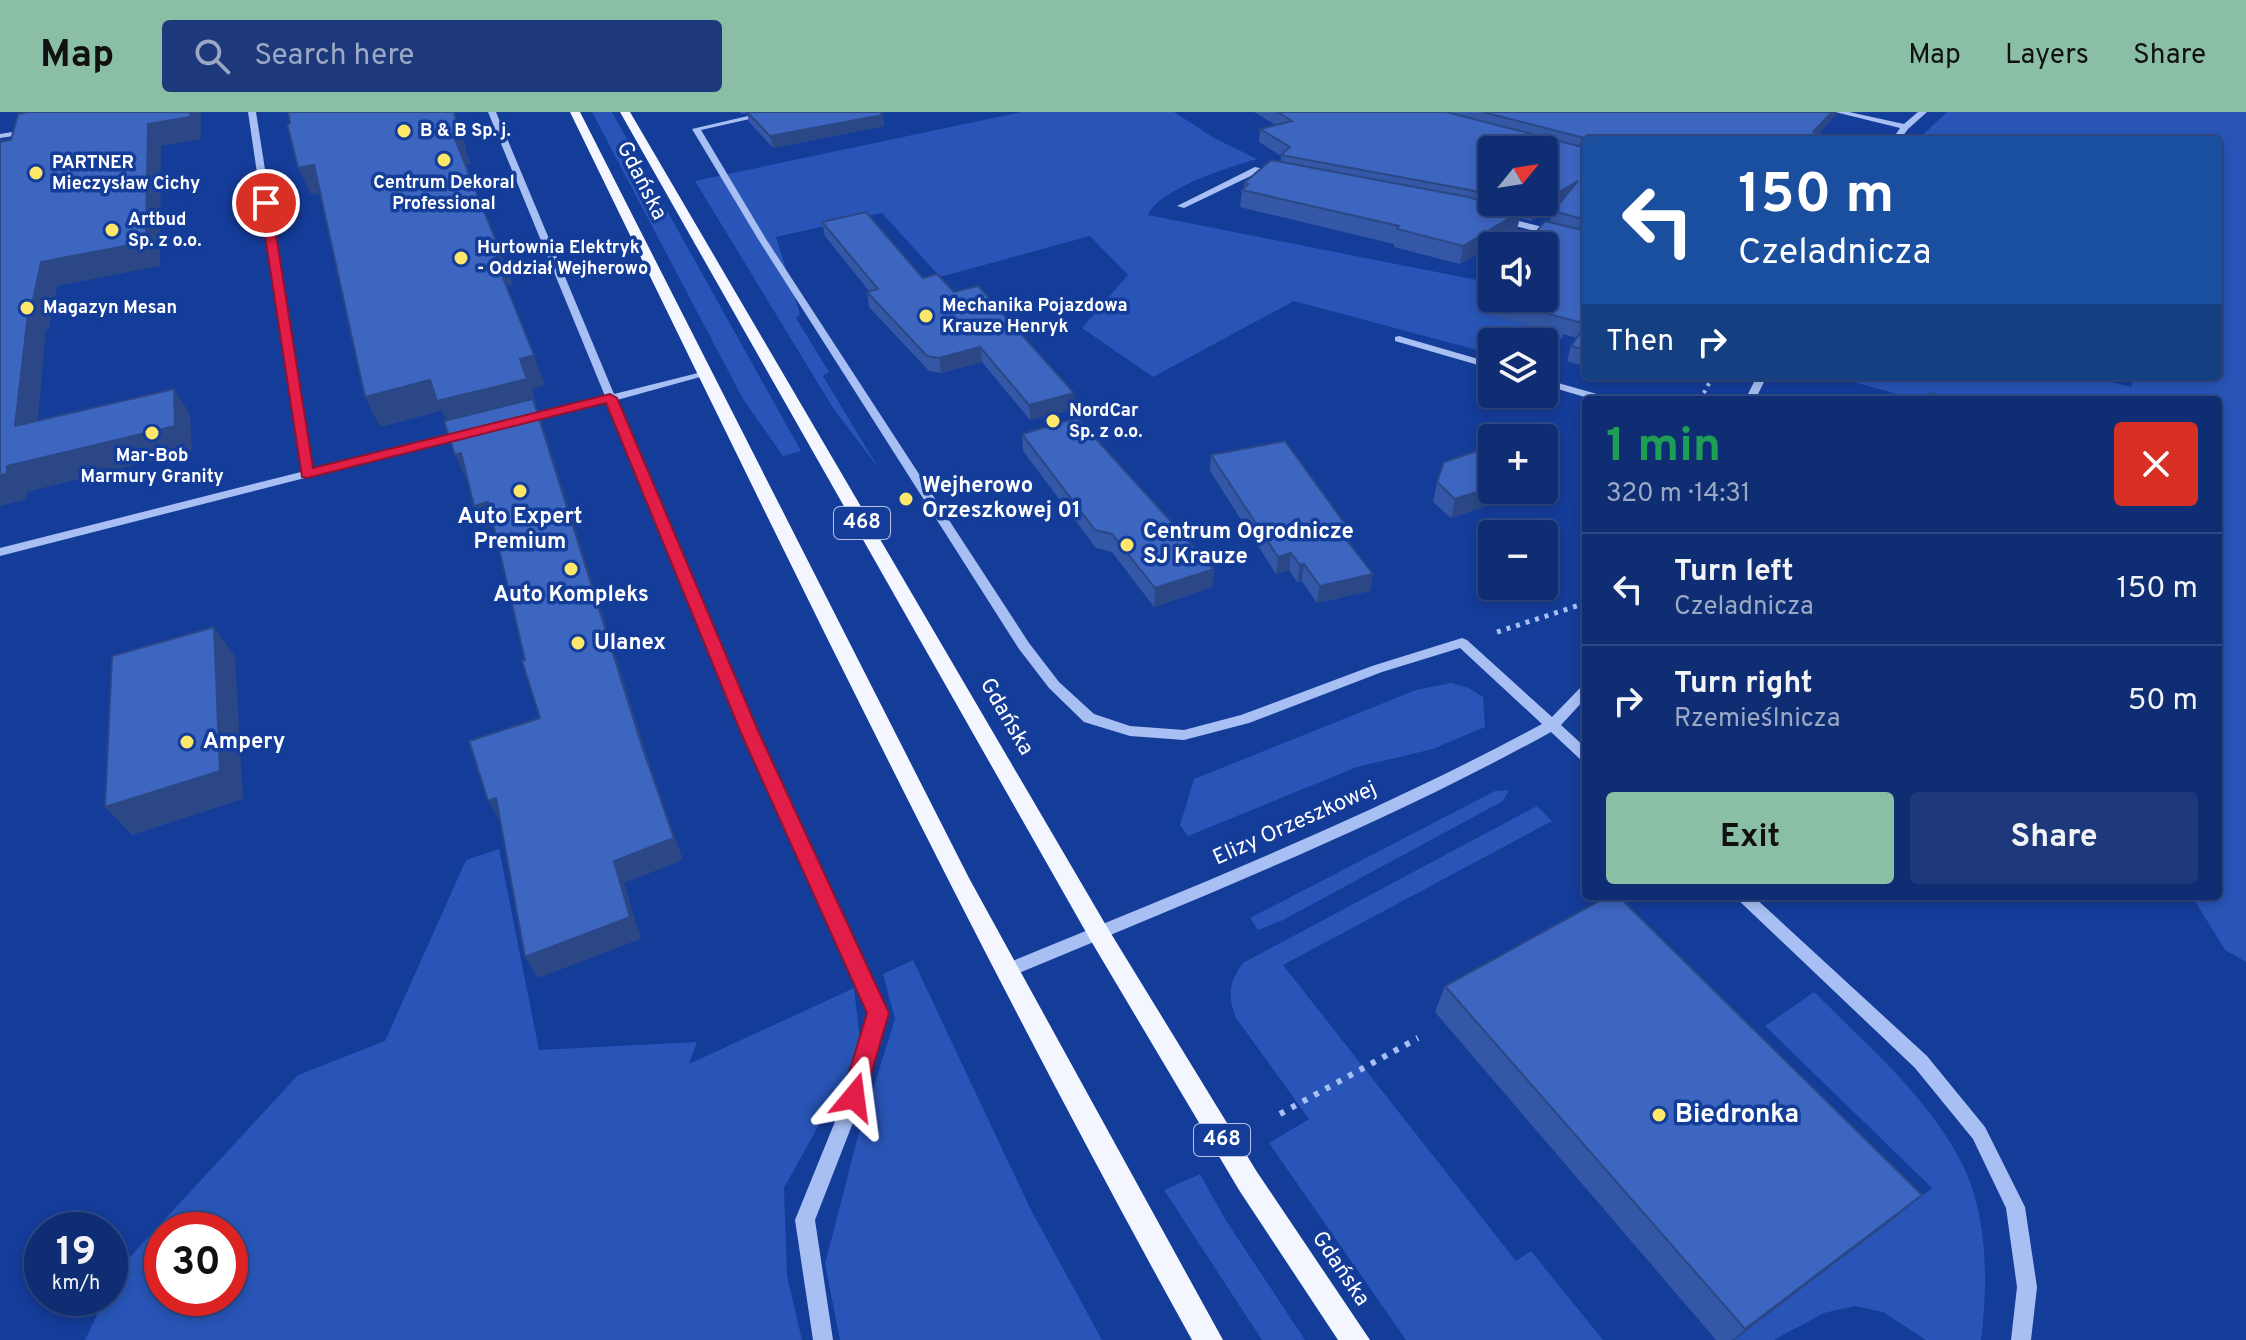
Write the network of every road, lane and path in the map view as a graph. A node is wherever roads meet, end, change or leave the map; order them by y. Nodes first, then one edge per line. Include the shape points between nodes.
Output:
1 (252, 112) edge
2 (492, 112) edge
3 (575, 112) edge
4 (625, 112) edge
5 (776, 112) edge
6 (1839, 112) edge
7 (1923, 112) edge
8 (1905, 127) junction
9 (43, 129) edge
10 (0, 136) edge
11 (1899, 136) edge
12 (1288, 175) edge
13 (1181, 206) dead end
14 (1489, 216) edge
15 (1582, 240) edge
16 (1399, 339) dead end
17 (1478, 362) edge
18 (706, 374) junction
19 (1558, 386) edge
20 (1593, 396) edge
21 (610, 398) junction
22 (504, 425) edge
23 (474, 432) edge
24 (307, 474) junction
25 (0, 552) edge
26 (1582, 604) edge
27 (1462, 643) junction
28 (1582, 694) edge
29 (1551, 726) junction
30 (1582, 753) edge
31 (1746, 900) edge
32 (1099, 934) junction
33 (1006, 971) junction
34 (1418, 1038) dead end
35 (1280, 1114) dead end
36 (823, 1340) edge
37 (1208, 1340) edge
38 (1355, 1340) edge
39 (2021, 1340) edge

1 - 24 street
2 - 21 street
3 - 18 main road, Gdańska
4 - 32 main road, Gdańska / 468
5 - 27 street via 696,129 1024,646 1089,718 1130,731 1184,735
6 - 8 street
7 - 8 street
8 - 11 street
9 - 10 street
12 - 13 street via 1258,169
14 - 15 street
16 - 17 street
18 - 21 street
18 - 33 main road, Gdańska
19 - 20 street
21 - 22 street
21 - 36 street via 750,733 878,1013 854,1097 805,1220
23 - 24 street
24 - 25 street
26 - 27 path
27 - 29 street
28 - 29 street, Elizy Orzeszkowej
29 - 30 street
29 - 32 street, Elizy Orzeszkowej via 1469,769
31 - 39 street via 1921,1062 1979,1133 2015,1207 2027,1287
32 - 33 street, Elizy Orzeszkowej
32 - 38 main road, Gdańska / 468 via 1248,1181
33 - 37 main road, Gdańska
34 - 35 path

